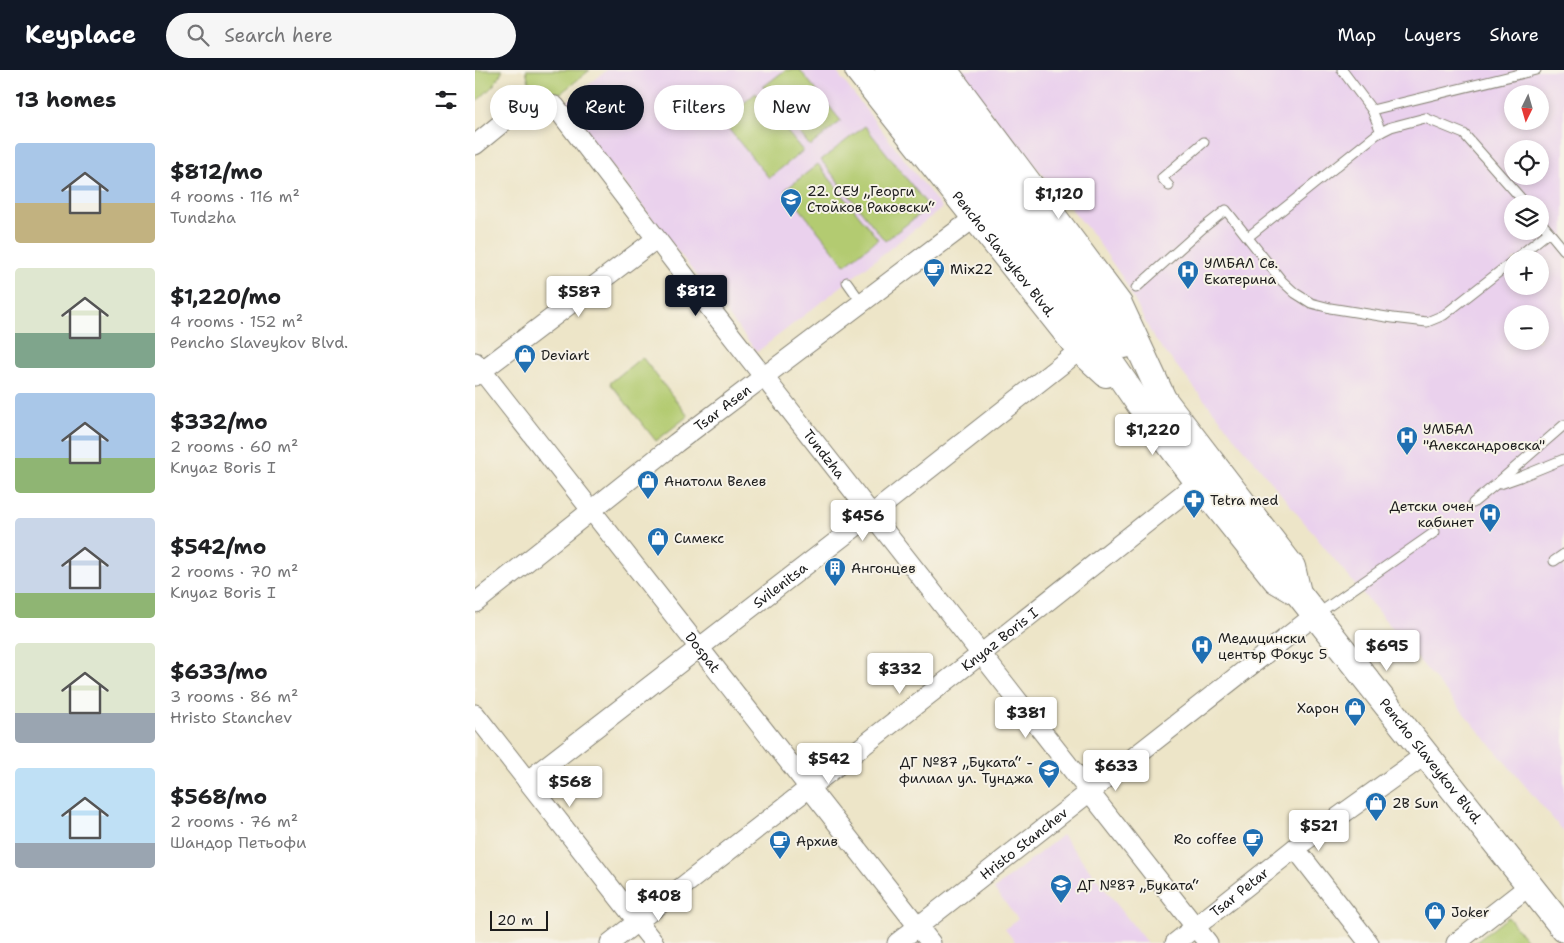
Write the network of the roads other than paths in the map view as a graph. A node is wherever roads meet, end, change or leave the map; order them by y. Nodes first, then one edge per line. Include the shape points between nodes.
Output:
1 (858, 70) edge
2 (888, 70) edge
3 (916, 70) edge
4 (944, 70) edge
5 (1342, 70) edge
6 (1536, 70) edge
7 (1371, 110) junction
8 (1381, 132) junction
9 (1204, 142) dead end
10 (475, 144) edge
11 (1169, 186) dead end
12 (1518, 195) edge
13 (974, 218) junction
14 (1549, 232) edge
15 (1248, 237) junction
16 (656, 239) junction
17 (1539, 240) edge
18 (1526, 250) edge
19 (1564, 250) edge
20 (1504, 268) edge
21 (847, 282) dead end
22 (1137, 288) dead end
23 (862, 303) junction
24 (1080, 350) junction
25 (477, 369) edge
26 (764, 377) junction
27 (1151, 402) junction
28 (1564, 425) edge
29 (1564, 459) edge
30 (1198, 482) junction
31 (1495, 485) junction
32 (1473, 503) dead end
33 (592, 510) junction
34 (872, 514) junction
35 (1435, 532) dead end
36 (1564, 554) edge
37 (1554, 561) dead end
38 (1298, 593) junction
39 (475, 603) edge
40 (1315, 616) junction
41 (699, 647) junction
42 (981, 654) junction
43 (475, 714) edge
44 (1425, 755) junction
45 (527, 781) junction
46 (809, 788) junction
47 (1089, 792) junction
48 (1295, 848) junction
49 (1529, 886) junction
50 (637, 922) junction
51 (918, 927) junction
52 (1195, 927) junction
53 (1564, 929) edge
54 (611, 943) edge
55 (654, 943) edge
56 (897, 943) edge
57 (931, 943) edge
58 (1175, 943) edge
59 (1208, 943) edge
60 (1369, 943) edge
61 (1456, 943) edge

1 - 13 main road, Pencho Slaveykov Blvd.
2 - 27 main road, Pencho Slaveykov Blvd.
3 - 27 main road, Pencho Slaveykov Blvd. via 1076,276
4 - 27 main road, Pencho Slaveykov Blvd. via 1119,304
5 - 7 lane
6 - 7 lane
7 - 8 lane
8 - 12 lane via 1425,118 1464,134
8 - 15 lane
9 - 11 lane via 1162,178
10 - 16 street, Tundzha via 524,105 537,102 555,106
13 - 23 street, Tsar Asen
13 - 24 main road, Pencho Slaveykov Blvd.
14 - 19 lane
15 - 20 lane via 1282,281 1311,303 1427,322 1444,315
15 - 22 lane via 1226,210 1200,225
16 - 25 street
16 - 26 street, Tundzha
17 - 18 lane
21 - 23 lane
23 - 26 street, Tsar Asen
24 - 27 main road, Pencho Slaveykov Blvd.
24 - 34 street, Svilenitsa
25 - 33 street, Dospat
26 - 33 street, Tsar Asen
26 - 34 street, Tundzha
27 - 30 main road, Pencho Slaveykov Blvd.
27 - 38 main road, Pencho Slaveykov Blvd. via 1292,568
28 - 31 lane
29 - 31 lane
30 - 38 main road, Pencho Slaveykov Blvd. via 1276,580
30 - 42 street, Knyaz Boris I
31 - 32 lane
33 - 39 street, Tsar Asen
33 - 41 street, Dospat
34 - 41 street, Svilenitsa
34 - 42 street, Tundzha
35 - 40 lane
36 - 37 lane
38 - 40 main road, Pencho Slaveykov Blvd.
40 - 44 main road, Pencho Slaveykov Blvd.
40 - 47 street, Hristo Stanchev
41 - 45 street, Svilenitsa
41 - 46 street, Dospat
42 - 46 street, Knyaz Boris I
42 - 47 street, Tundzha
43 - 45 street
44 - 48 street, Tsar Petar
44 - 49 main road, Pencho Slaveykov Blvd.
45 - 50 street
46 - 50 street, Knyaz Boris I
46 - 51 street, Dospat
47 - 51 street, Hristo Stanchev
47 - 52 street, Tundzha
48 - 52 street, Tsar Petar
48 - 60 street
49 - 53 main road, Pencho Slaveykov Blvd.
49 - 61 street
50 - 54 street, Knyaz Boris I
50 - 55 street
51 - 56 street, Hristo Stanchev
51 - 57 street, Dospat
52 - 58 street, Tsar Petar
52 - 59 street, Tundzha

